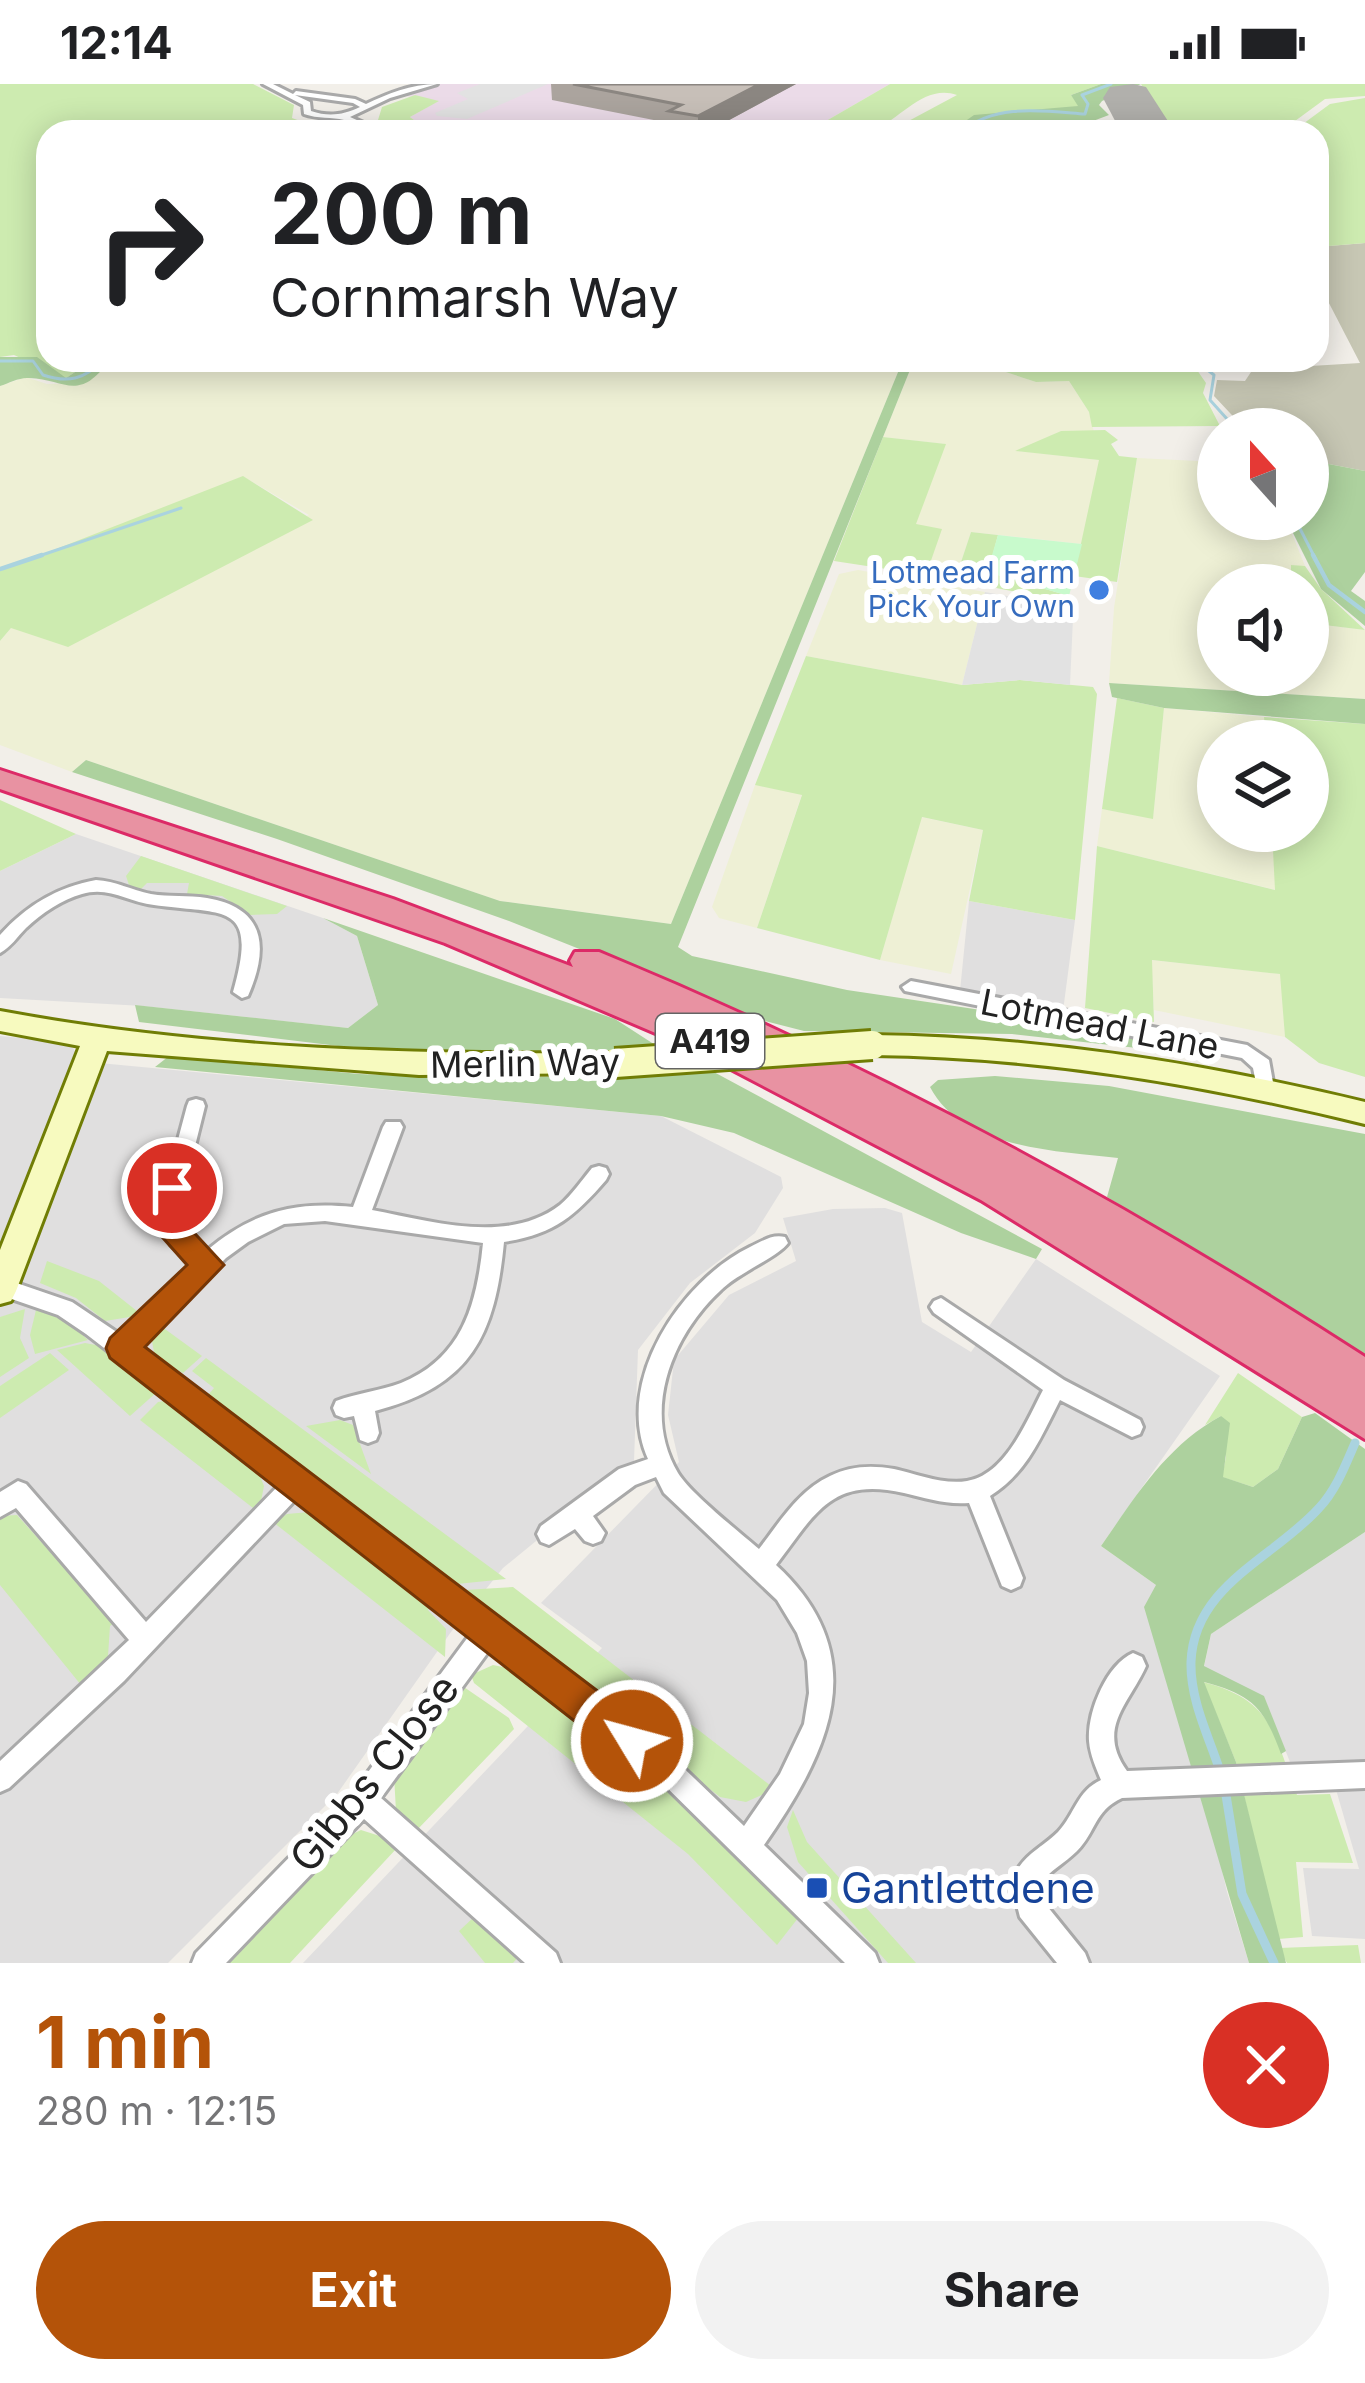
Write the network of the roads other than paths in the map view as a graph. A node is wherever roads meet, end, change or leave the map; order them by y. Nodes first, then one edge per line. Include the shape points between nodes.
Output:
1 (267, 84) edge
2 (279, 84) edge
3 (433, 84) edge
4 (387, 97) junction
5 (329, 100) junction
6 (352, 100) junction
7 (363, 110) junction
8 (305, 115) junction
9 (341, 118) junction
10 (350, 120) edge
11 (366, 120) edge
12 (0, 757) edge
13 (0, 779) edge
14 (121, 867) dead end
15 (108, 885) junction
16 (0, 947) edge
17 (911, 987) dead end
18 (242, 992) dead end
19 (0, 1021) edge
20 (100, 1040) junction
21 (1264, 1088) junction
22 (196, 1106) dead end
23 (1365, 1112) edge
24 (393, 1127) dead end
25 (598, 1174) dead end
26 (359, 1219) junction
27 (494, 1236) junction
28 (778, 1243) dead end
29 (208, 1265) junction
30 (1, 1289) edge
31 (941, 1307) dead end
32 (122, 1348) junction
33 (1365, 1381) edge
34 (1056, 1387) junction
35 (1365, 1419) edge
36 (1132, 1427) dead end
37 (368, 1433) dead end
38 (659, 1466) junction
39 (294, 1485) junction
40 (976, 1492) junction
41 (0, 1505) edge
42 (576, 1513) junction
43 (593, 1533) dead end
44 (549, 1534) dead end
45 (761, 1565) junction
46 (1011, 1578) dead end
47 (487, 1632) junction
48 (145, 1640) junction
49 (1133, 1666) dead end
50 (1365, 1774) edge
51 (0, 1779) edge
52 (1121, 1785) junction
53 (363, 1801) junction
54 (747, 1844) junction
55 (206, 1963) edge
56 (546, 1963) edge
57 (865, 1963) edge
58 (1075, 1963) edge

1 - 8 street
2 - 5 street
3 - 4 street
4 - 6 street
4 - 7 street
5 - 6 street
5 - 8 street
6 - 7 street
7 - 9 street
7 - 11 street
8 - 9 street
9 - 10 street
12 - 33 highway, A419 via 456,910 695,1006 970,1141
13 - 35 highway, A419 via 448,932 758,1063 1085,1240
14 - 15 street
15 - 16 street via 32,914
15 - 18 street via 236,913 255,944
17 - 21 street, Lotmead Lane via 1247,1052 1262,1066
19 - 20 street, Merlin Way
20 - 21 street, Merlin Way, bridge via 419,1065 615,1063 872,1045 1031,1050
20 - 30 street
21 - 23 street, Merlin Way
22 - 29 street via 167,1218
24 - 26 street
25 - 27 street via 566,1213
26 - 27 street
26 - 29 street via 283,1216 256,1226
27 - 37 street via 487,1306 464,1349 415,1388 354,1407
28 - 38 street via 708,1284 674,1330 655,1382
29 - 32 street
30 - 32 street via 65,1309
31 - 34 street
32 - 39 street
34 - 36 street
34 - 40 street via 1007,1471
38 - 42 street
38 - 45 street
39 - 47 street
39 - 48 street
40 - 45 street via 883,1475 841,1481
40 - 46 street
41 - 48 street via 18,1492
42 - 43 street
42 - 44 street
45 - 54 street via 799,1609 816,1650 821,1696 814,1744
47 - 53 street, Gibbs Close
47 - 54 street via 660,1763
48 - 51 street
49 - 52 street via 1111,1693 1102,1724 1102,1758
50 - 52 street
52 - 58 street via 1096,1796 1069,1840 1025,1882 1030,1906
53 - 55 street, Gibbs Close
53 - 56 street
54 - 57 street

